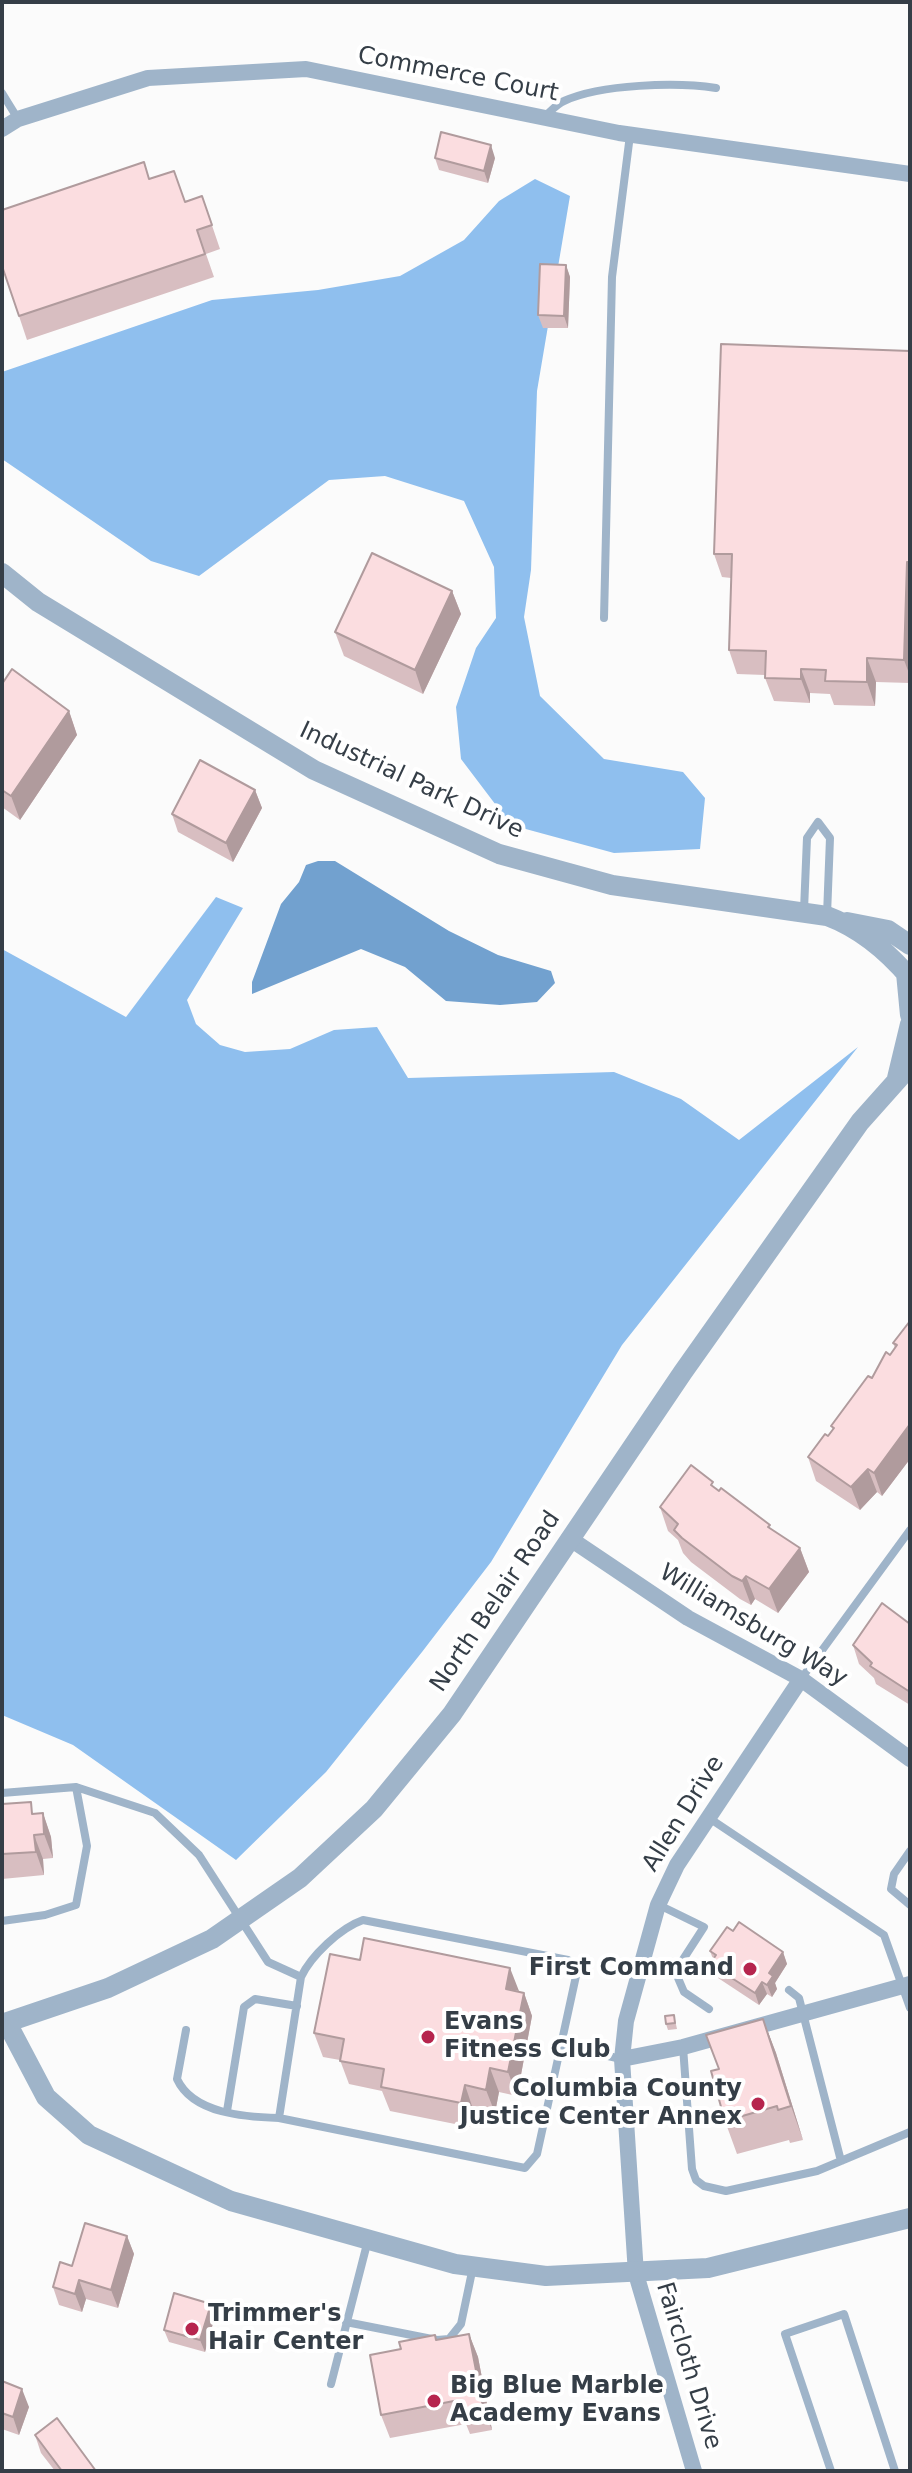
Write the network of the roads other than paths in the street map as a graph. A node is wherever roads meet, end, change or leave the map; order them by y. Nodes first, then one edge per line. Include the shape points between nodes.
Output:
1 (716, 88) dead end
2 (2, 93) edge
3 (544, 117) junction
4 (18, 119) junction
5 (2, 129) edge
6 (630, 135) junction
7 (910, 174) edge
8 (2, 573) edge
9 (604, 618) dead end
10 (804, 910) junction
11 (835, 919) junction
12 (910, 945) edge
13 (908, 975) edge
14 (910, 1015) edge
15 (910, 1024) edge
16 (901, 1083) edge
17 (910, 1530) edge
18 (569, 1538) junction
19 (801, 1679) junction
20 (910, 1759) edge
21 (76, 1787) junction
22 (2, 1793) edge
23 (708, 1817) junction
24 (910, 1851) edge
25 (658, 1905) junction
26 (910, 1905) edge
27 (240, 1920) junction
28 (2, 1921) edge
29 (301, 1977) junction
30 (907, 1985) edge
31 (789, 1990) dead end
32 (297, 2006) junction
33 (910, 2008) edge
34 (709, 2009) dead end
35 (804, 2014) junction
36 (5, 2024) edge
37 (186, 2030) dead end
38 (561, 2045) junction
39 (683, 2047) junction
40 (622, 2059) junction
41 (227, 2111) junction
42 (279, 2118) junction
43 (910, 2132) edge
44 (841, 2161) junction
45 (910, 2218) edge
46 (368, 2240) junction
47 (473, 2267) junction
48 (636, 2274) junction
49 (346, 2322) junction
50 (331, 2384) dead end
51 (694, 2471) edge
52 (831, 2471) edge
53 (895, 2471) edge

1 - 3 lane via 596,91 562,101
2 - 4 lane
3 - 4 street, Commerce Court via 306,69 148,78
3 - 6 street, Commerce Court
4 - 5 street, Commerce Court
6 - 7 street, Commerce Court
6 - 9 lane via 612,277
8 - 10 street, Industrial Park Drive via 38,602 314,770 499,854 612,885
10 - 11 street, Industrial Park Drive
10 - 11 lane via 807,838 818,822 830,838
11 - 12 street, Industrial Park Drive via 888,930
11 - 13 street, Industrial Park Drive via 890,956
13 - 14 street
15 - 16 street
16 - 18 street, North Belair Road via 843,1147
17 - 19 lane
18 - 19 street, Williamsburg Way via 688,1618
18 - 27 street, North Belair Road via 452,1714 374,1809 300,1878
19 - 20 street, Williamsburg Way
19 - 23 street, Allen Drive
21 - 22 lane
21 - 27 lane via 155,1813 199,1855
21 - 28 lane via 87,1846 76,1905
23 - 25 street, Allen Drive
23 - 30 lane via 884,1935
24 - 26 lane via 894,1874 891,1889
25 - 34 lane via 704,1927 682,1961 678,1978 684,1992
25 - 40 street, Allen Drive via 626,2021
27 - 29 lane via 268,1962
27 - 36 street, North Belair Road via 212,1939 108,1988
29 - 32 lane
29 - 38 lane via 351,1924 363,1920 568,1960 575,1965 576,1976
30 - 33 lane
30 - 35 street
31 - 35 lane via 799,1998
32 - 41 lane via 255,1999 244,2007
32 - 42 lane
35 - 39 street
35 - 44 lane
36 - 46 street via 46,2097 89,2135 231,2201
37 - 41 lane via 177,2079 181,2088 206,2106
38 - 40 lane
38 - 42 lane via 537,2154 525,2168
39 - 40 street
39 - 44 lane via 692,2169 704,2186 726,2191
40 - 48 street, Allen Drive
41 - 42 lane
43 - 44 lane
45 - 48 street via 708,2268
46 - 47 street
46 - 49 lane
47 - 48 street via 546,2276
47 - 49 lane via 461,2324 449,2339
48 - 51 street, Faircloth Drive
49 - 50 lane
52 - 53 lane via 785,2334 844,2314

